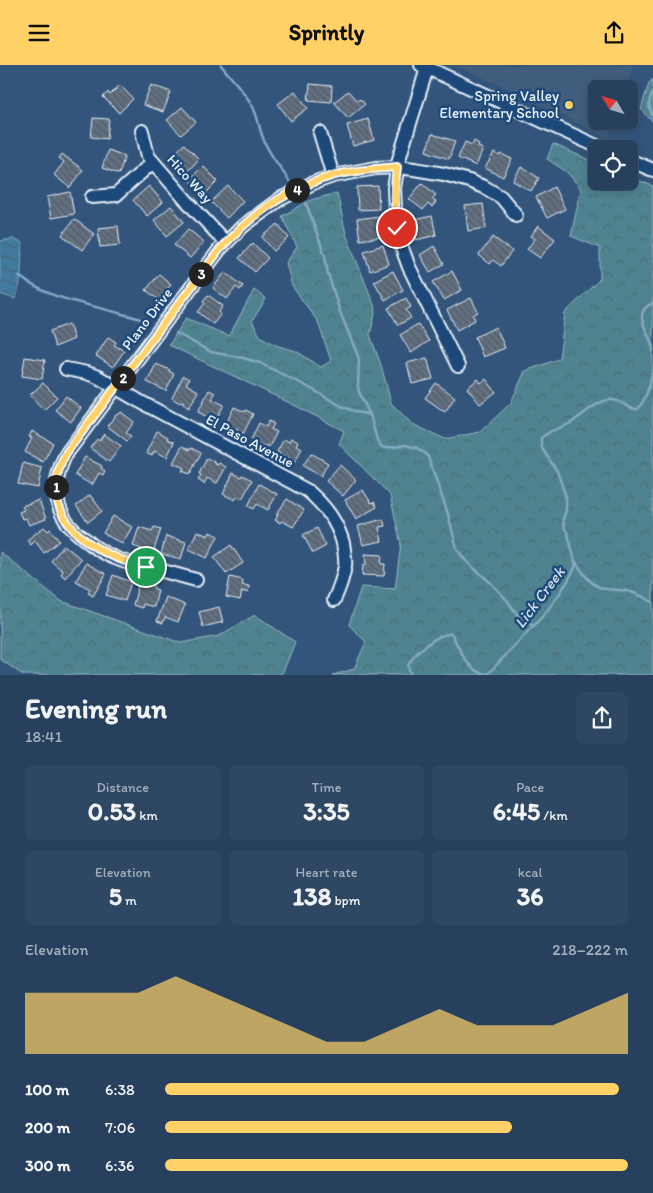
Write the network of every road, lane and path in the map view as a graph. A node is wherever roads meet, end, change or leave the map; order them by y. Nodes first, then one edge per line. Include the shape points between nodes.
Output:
1 (425, 66) edge
2 (142, 131) dead end
3 (320, 133) dead end
4 (588, 142) edge
5 (153, 162) junction
6 (638, 164) edge
7 (397, 167) junction
8 (653, 170) edge
9 (333, 176) junction
10 (92, 197) dead end
11 (516, 215) dead end
12 (226, 243) junction
13 (458, 366) dead end
14 (66, 369) dead end
15 (116, 387) junction
16 (196, 580) dead end
17 (334, 600) dead end

1 - 4 street
1 - 7 street
2 - 5 street, Hico Way via 148,156
3 - 9 street
5 - 10 street via 116,195
5 - 12 street, Hico Way
6 - 8 street
7 - 9 street, Plano Drive
7 - 11 street, Plano Drive via 444,174 486,188 501,197
7 - 13 street via 394,209 402,248
9 - 12 street, Plano Drive via 280,199 243,225
12 - 15 street, Plano Drive
14 - 15 street, El Paso Avenue via 87,373
15 - 16 street, Plano Drive via 62,462 56,488 63,517 83,538 114,558
15 - 17 street, El Paso Avenue via 294,483 320,501 336,522 344,549 342,582

